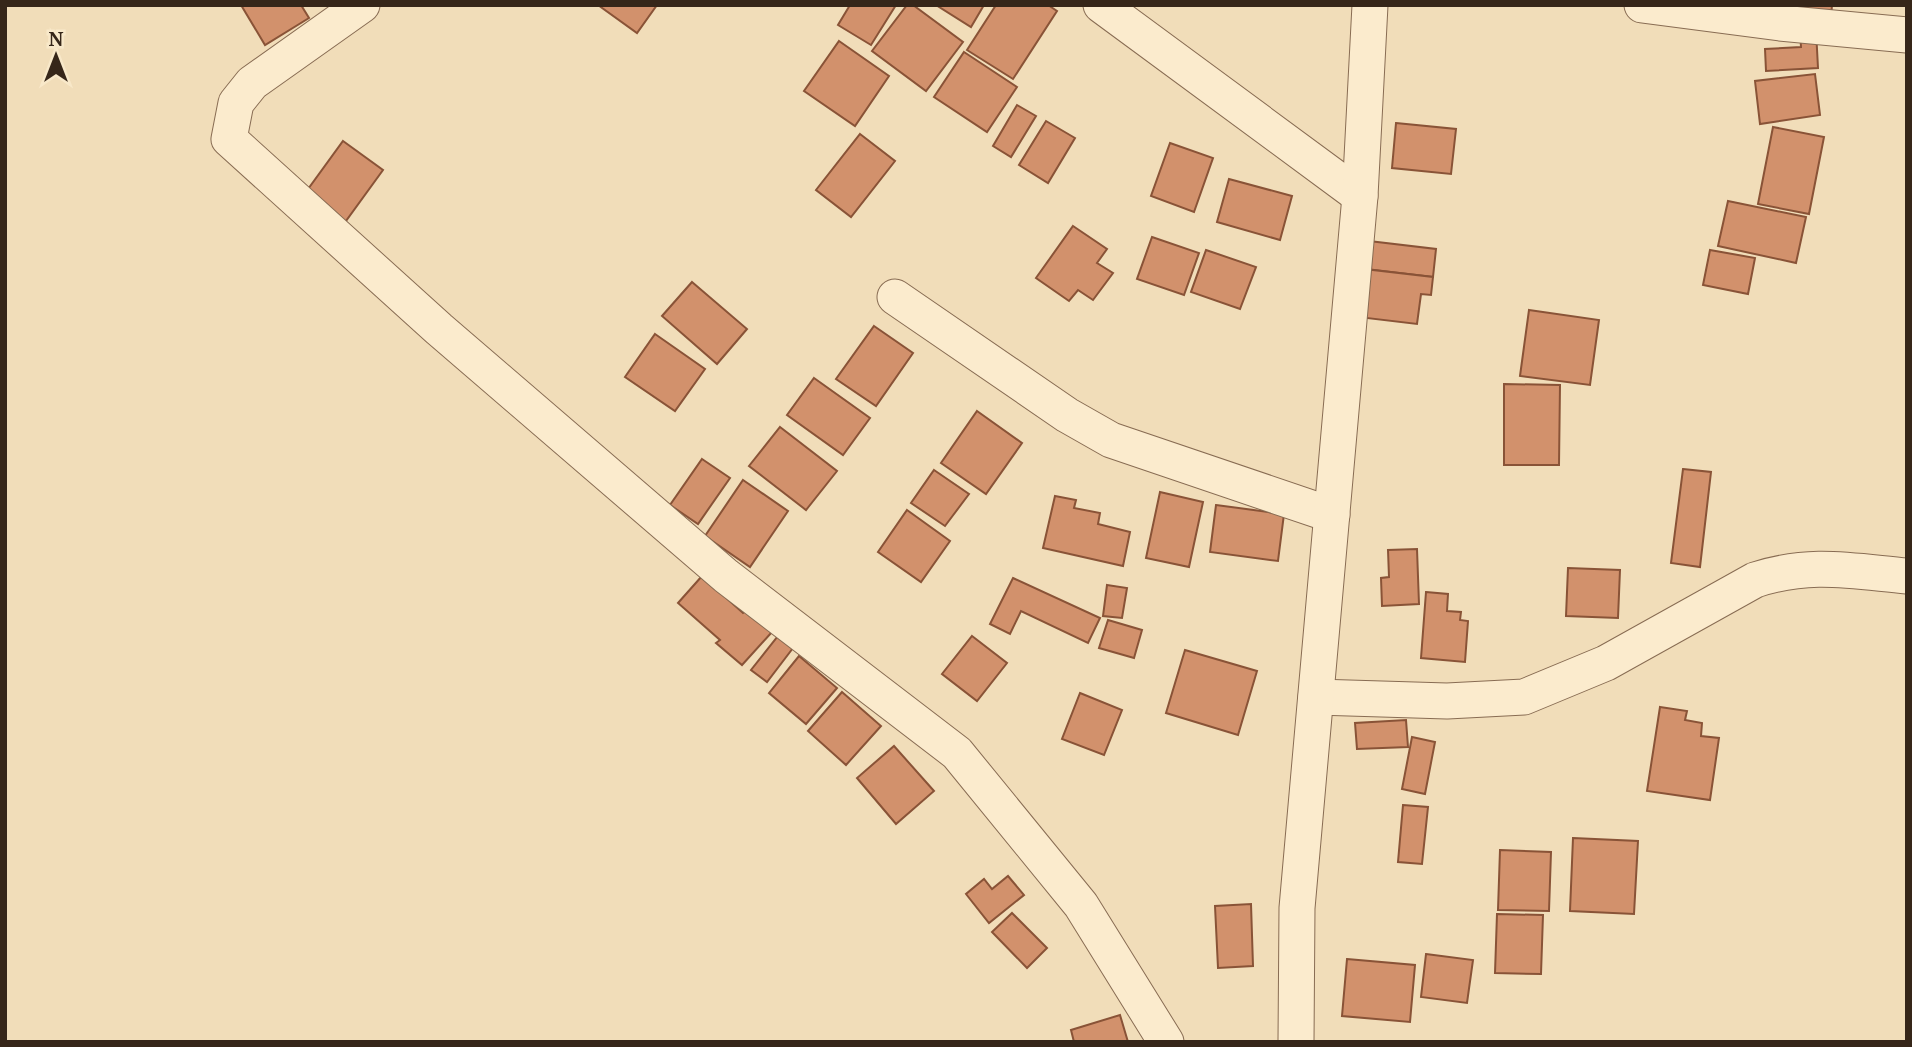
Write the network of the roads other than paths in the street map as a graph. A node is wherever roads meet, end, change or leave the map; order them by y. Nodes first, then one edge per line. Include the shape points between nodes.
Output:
1 (362, 5) edge
2 (1101, 5) edge
3 (1370, 5) edge
4 (1642, 5) edge
5 (1907, 35) edge
6 (1360, 196) junction
7 (895, 297) dead end
8 (1332, 514) junction
9 (1907, 576) edge
10 (1316, 697) junction
11 (1166, 1042) edge
12 (1296, 1042) edge

1 - 11 street via 252,83 236,103 229,139 439,329 726,576 957,753 1081,905
2 - 6 street
3 - 6 street
4 - 5 street
6 - 8 street
7 - 8 street via 1111,440
8 - 10 street
9 - 10 street via 1818,568 1780,572 1755,580 1606,663 1524,697 1447,701
10 - 12 street via 1297,908

